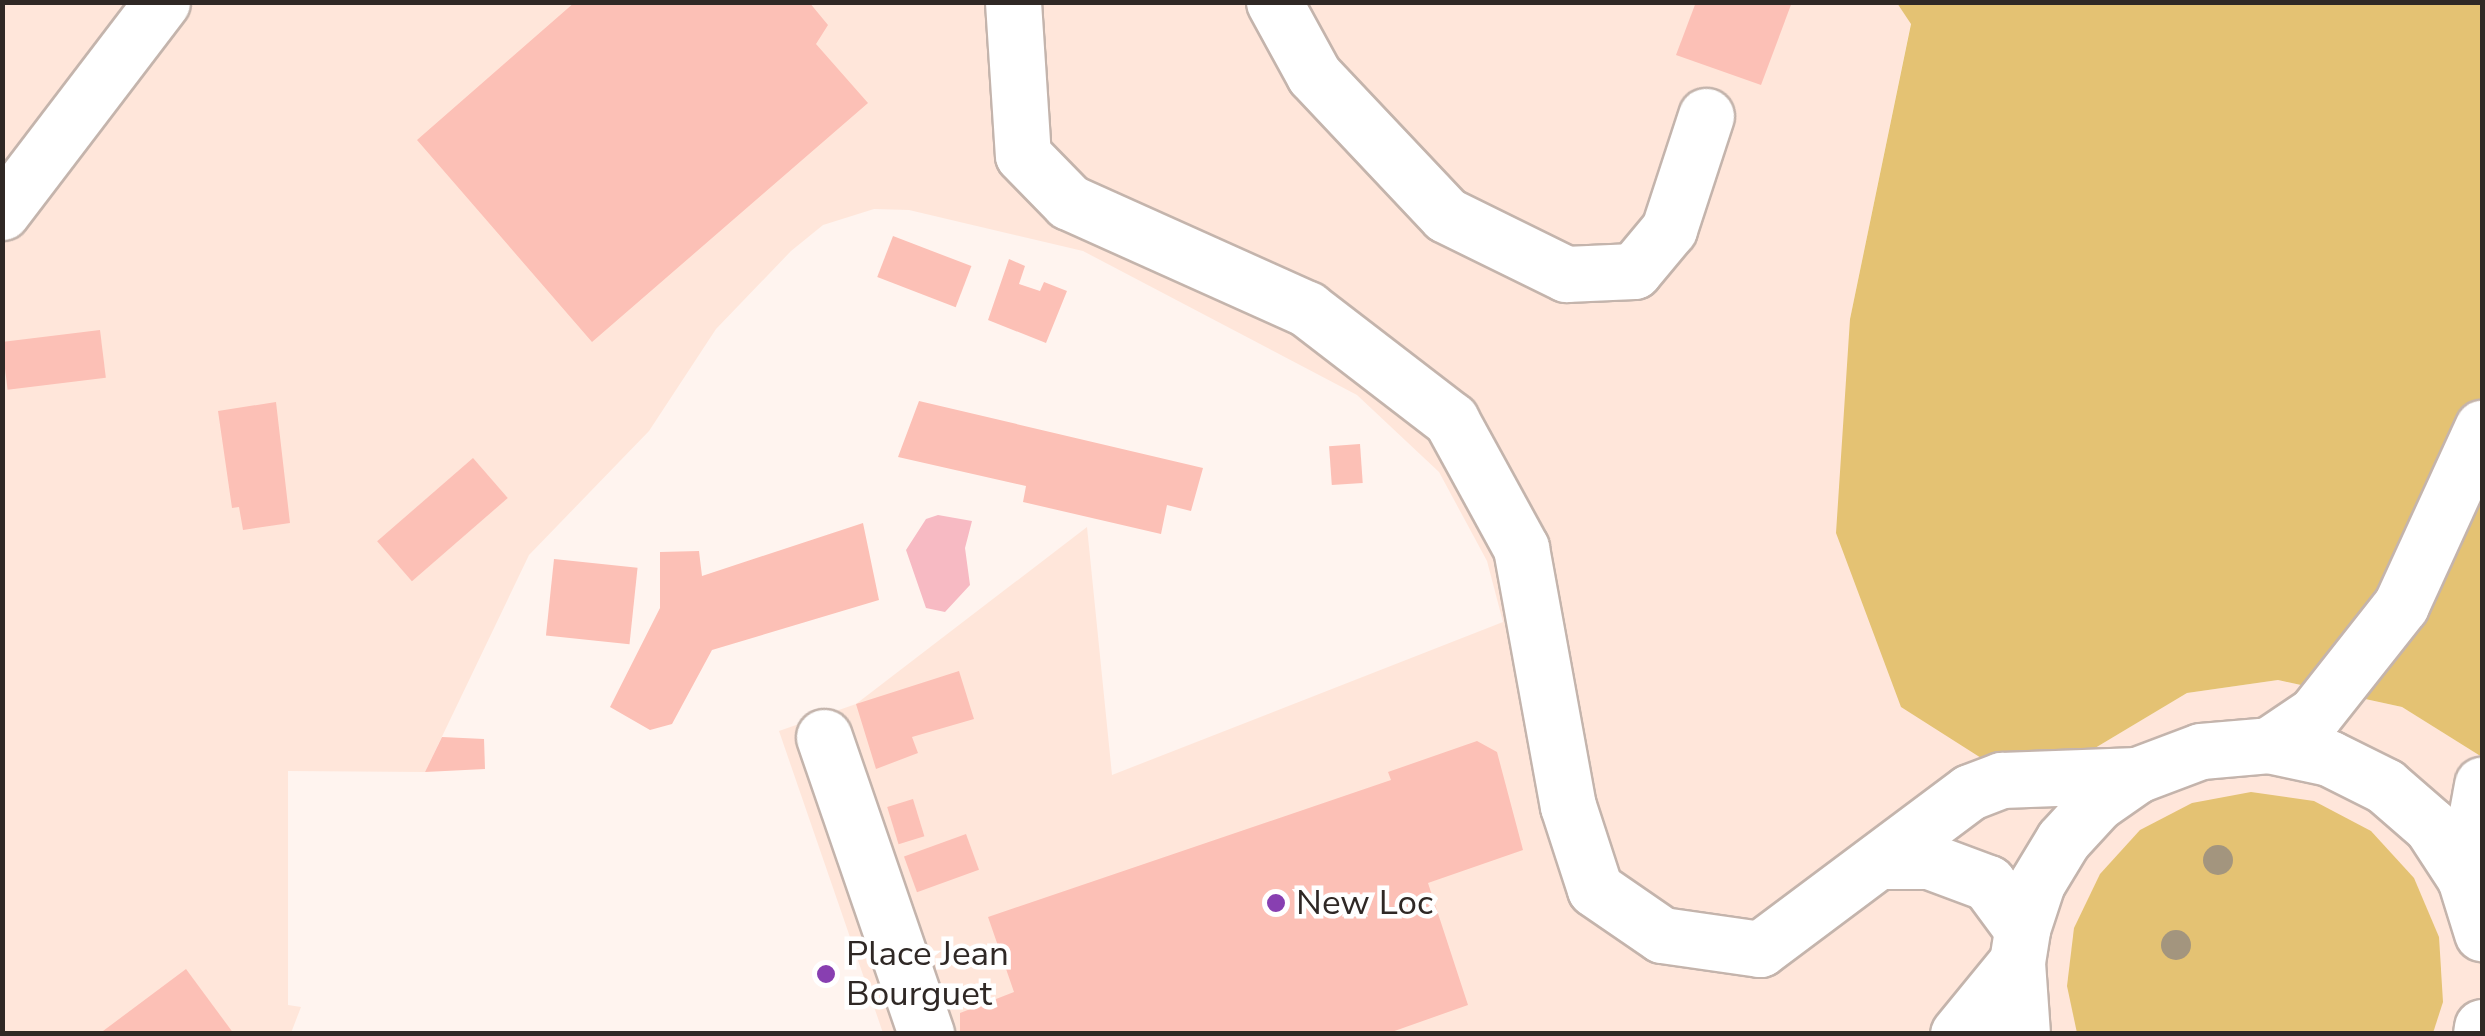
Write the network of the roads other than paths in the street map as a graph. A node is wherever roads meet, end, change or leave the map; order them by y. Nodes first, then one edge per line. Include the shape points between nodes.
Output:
1 (162, 2) edge
2 (1013, 2) edge
3 (1274, 2) edge
4 (1706, 116) dead end
5 (2, 212) edge
6 (2482, 428) edge
7 (824, 737) dead end
8 (2270, 745) junction
9 (2137, 774) junction
10 (2482, 784) edge
11 (1879, 861) junction
12 (2465, 878) junction
13 (2482, 933) edge
14 (2019, 946) junction
15 (914, 1030) edge
16 (1958, 1034) edge
17 (2022, 1034) edge

1 - 5 street
2 - 11 street via 1023,155 1069,202 1307,309 1451,420 1521,548 1568,806 1595,889 1662,935 1760,949
3 - 4 street via 1314,75 1446,215 1566,274 1634,271 1669,229
6 - 8 street via 2402,606 2315,714
7 - 15 street
8 - 9 street via 2201,751
8 - 12 street via 2330,758 2385,786 2431,826
9 - 11 street via 2002,780 1970,792
9 - 14 street via 2063,840 2038,882
10 - 12 street
11 - 14 street via 1929,861 1988,884
12 - 13 street
14 - 16 street
14 - 17 street

